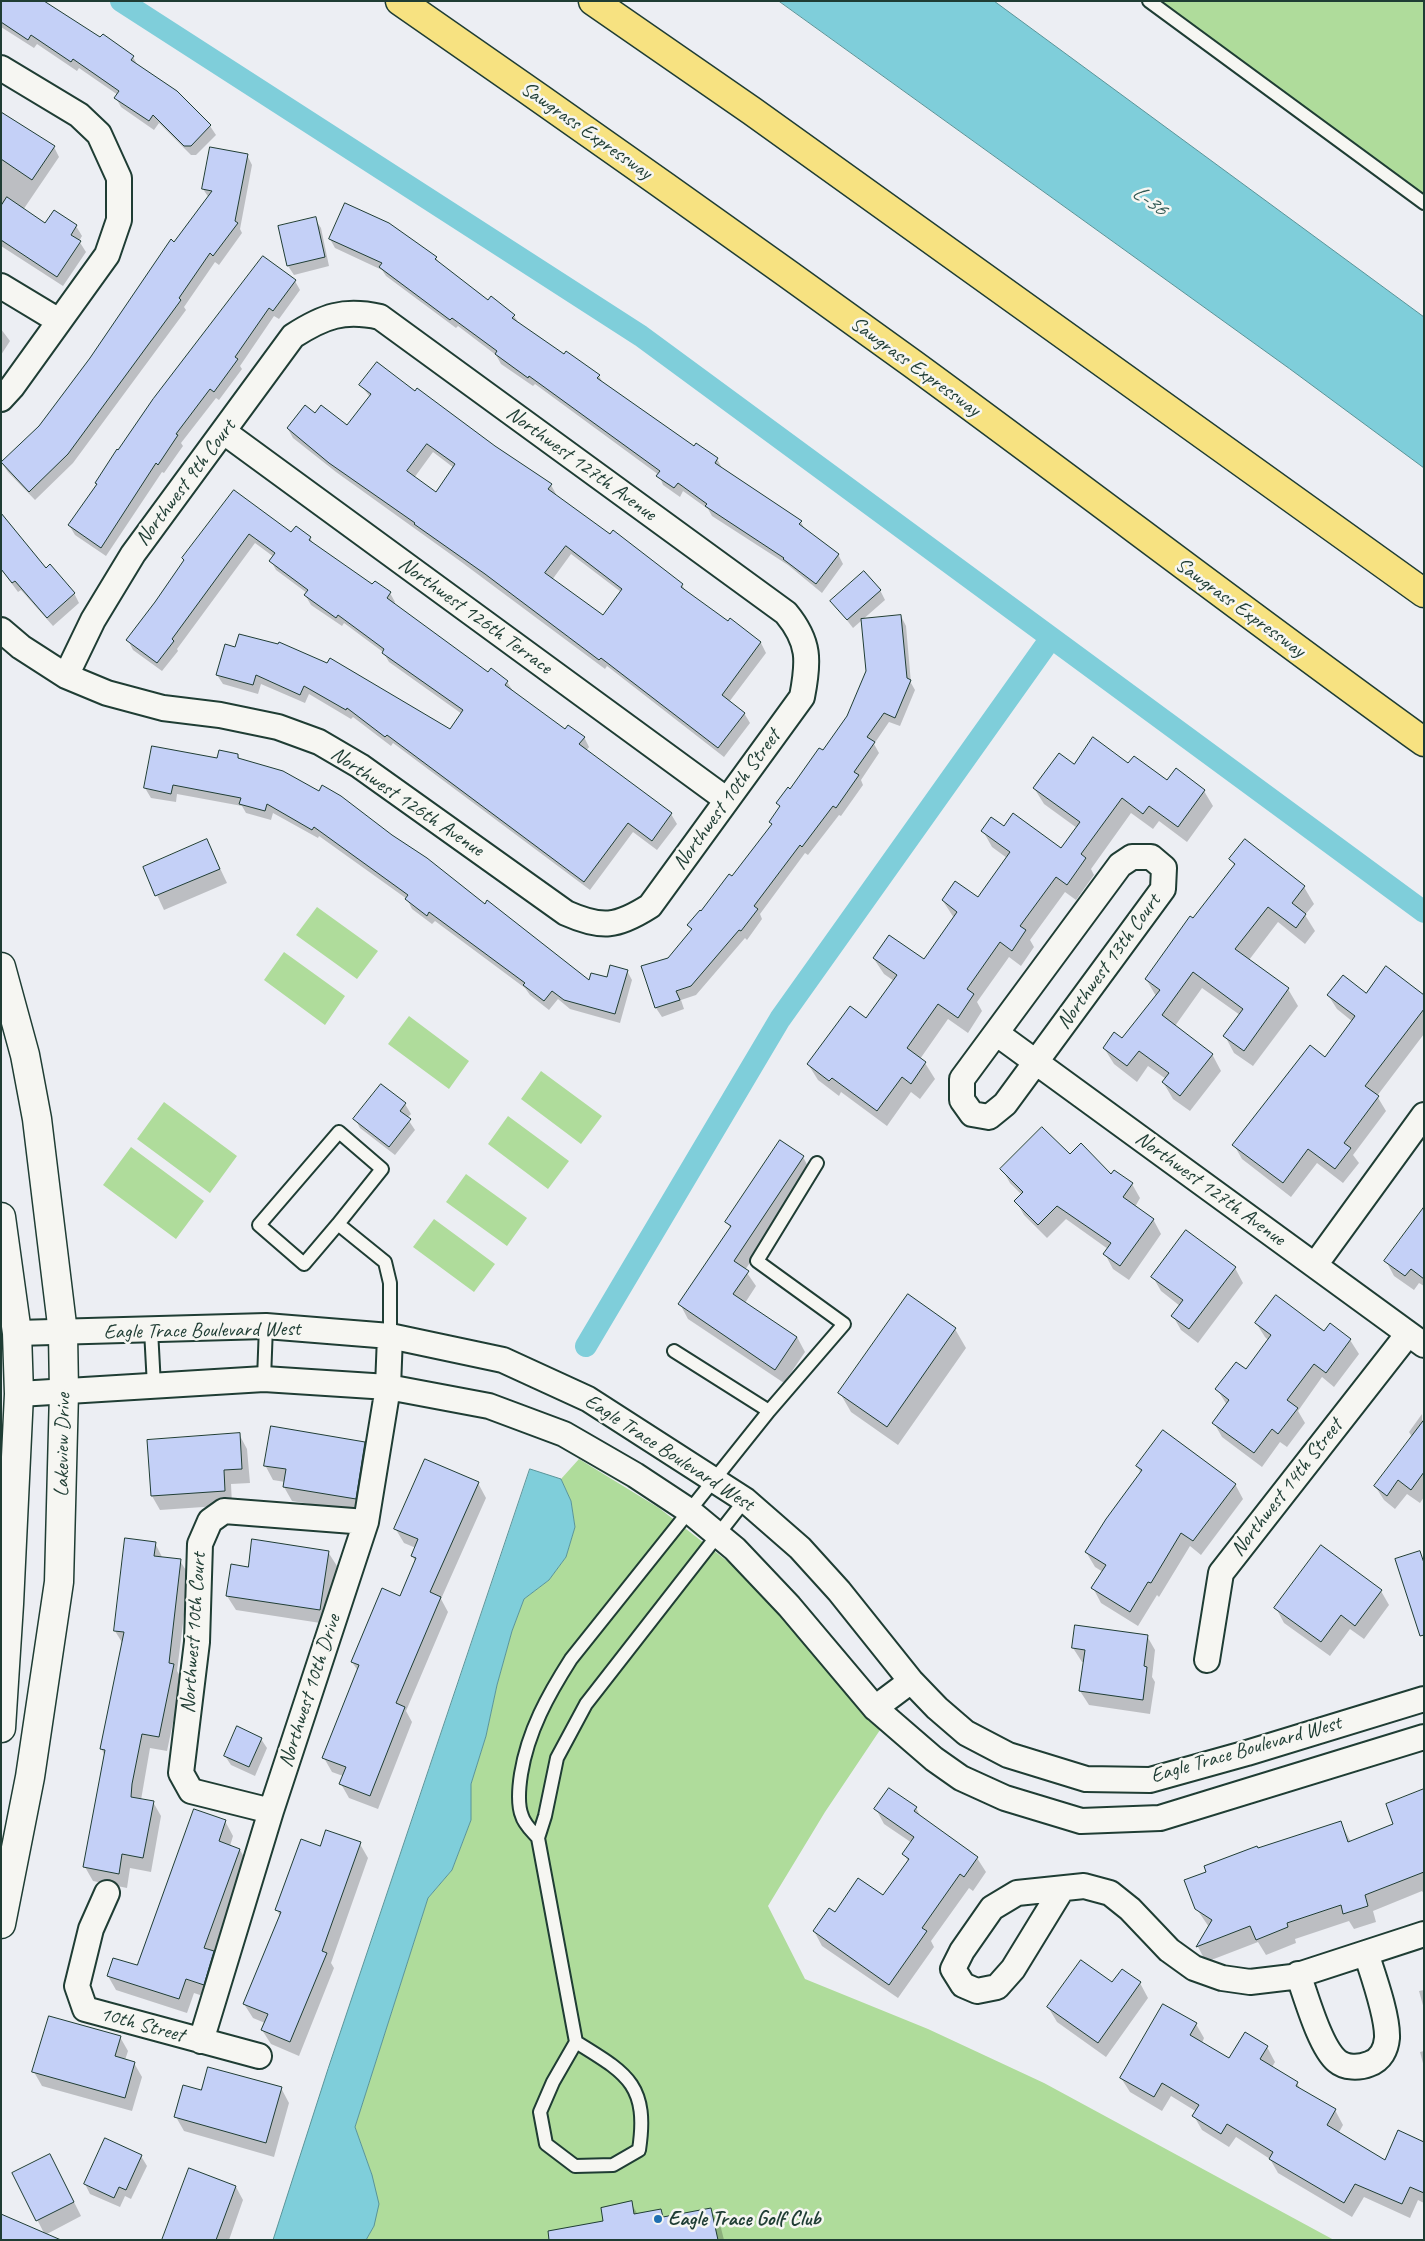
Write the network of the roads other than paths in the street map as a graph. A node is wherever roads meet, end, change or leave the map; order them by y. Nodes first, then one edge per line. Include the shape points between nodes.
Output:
1 (400, 1) edge
2 (593, 1) edge
3 (1149, 1) edge
4 (1, 68) edge
5 (1424, 203) edge
6 (1, 286) edge
7 (335, 316) joint
8 (59, 321) junction
9 (1, 399) edge
10 (224, 432) junction
11 (1424, 593) edge
12 (1, 630) edge
13 (806, 648) joint
14 (66, 676) junction
15 (1424, 742) edge
16 (727, 800) junction
17 (608, 924) joint
18 (1, 966) edge
19 (996, 1033) junction
20 (1036, 1062) junction
21 (1424, 1115) edge
22 (817, 1163) dead end
23 (1, 1217) edge
24 (338, 1224) junction
25 (1315, 1265) junction
26 (266, 1326) junction
27 (151, 1330) junction
28 (17, 1333) junction
29 (63, 1333) junction
30 (390, 1336) junction
31 (1416, 1340) edge
32 (674, 1351) dead end
33 (264, 1379) junction
34 (154, 1386) junction
35 (388, 1387) junction
36 (64, 1392) junction
37 (18, 1394) junction
38 (769, 1411) junction
39 (714, 1478) junction
40 (745, 1500) junction
41 (688, 1510) junction
42 (366, 1522) junction
43 (717, 1534) junction
44 (1207, 1660) dead end
45 (911, 1681) junction
46 (1424, 1699) edge
47 (875, 1708) junction
48 (1, 1728) edge
49 (1424, 1737) edge
50 (271, 1811) junction
51 (538, 1838) junction
52 (1062, 1889) junction
53 (107, 1893) dead end
54 (1, 1924) edge
55 (1424, 1934) edge
56 (1366, 1952) junction
57 (1298, 1974) junction
58 (201, 2041) junction
59 (576, 2042) junction
60 (259, 2056) dead end

1 - 15 highway, Sawgrass Expressway via 898,354
2 - 11 highway
3 - 5 lane
4 - 8 street via 79,115 99,134 119,178 119,220 107,255
6 - 8 street
7 - 10 street, Northwest 9th Court via 313,323 293,336
7 - 13 street, Northwest 127th Avenue via 358,312 380,317 786,613 798,628
8 - 9 street
10 - 14 street, Northwest 9th Court via 133,554 93,620
10 - 16 street, Northwest 126th Terrace
12 - 14 street, Northwest 126th Avenue
13 - 16 street, Northwest 10th Street via 802,697
14 - 17 street, Northwest 126th Avenue via 107,693 163,708 220,714 278,727 319,742 360,766 566,913 588,923
16 - 17 street, Northwest 10th Street via 650,906 631,918
18 - 29 street, Lakeview Drive via 25,1055 37,1119
19 - 20 street, Northwest 127th Avenue
19 - 20 street, Northwest 13th Court via 962,1080 962,1100 972,1114 989,1118 1000,1109
19 - 20 street, Northwest 13th Court via 1120,865 1132,857 1151,857 1164,868 1163,889
20 - 25 street, Northwest 127th Avenue
21 - 25 street
22 - 38 lane via 757,1261 844,1324
23 - 28 street
24 - 24 lane via 304,1264 259,1225 339,1132 382,1170
24 - 30 lane via 385,1262 390,1284
25 - 31 street, Northwest 127th Avenue
26 - 27 street, Eagle Trace Boulevard West
26 - 30 street, Eagle Trace Boulevard West
26 - 33 lane
27 - 29 street, Eagle Trace Boulevard West
27 - 34 lane
28 - 29 street, Eagle Trace Boulevard West
28 - 37 street
29 - 36 street, Lakeview Drive
30 - 35 street, Northwest 10th Drive
30 - 39 street, Eagle Trace Boulevard West via 503,1360 588,1399
31 - 44 street, Northwest 14th Street via 1221,1573
32 - 38 lane
33 - 34 street, Eagle Trace Boulevard West
33 - 35 street, Eagle Trace Boulevard West
34 - 36 street, Eagle Trace Boulevard West
35 - 41 street, Eagle Trace Boulevard West via 489,1406 564,1434 635,1474
35 - 42 street, Northwest 10th Drive
36 - 37 street, Eagle Trace Boulevard West
36 - 54 street, Lakeview Drive via 59,1582 30,1776
37 - 48 street
38 - 39 lane
39 - 40 street, Eagle Trace Boulevard West
39 - 41 lane
40 - 43 lane
40 - 45 street, Eagle Trace Boulevard West via 800,1548
41 - 43 street, Eagle Trace Boulevard West
41 - 51 lane via 571,1659 536,1721 524,1754 518,1790 522,1817
42 - 50 street, Northwest 10th Drive
42 - 50 street, Northwest 10th Court via 224,1511 210,1521 200,1544 197,1642 181,1773 191,1791
43 - 47 street, Eagle Trace Boulevard West via 790,1606
43 - 51 lane via 586,1704 557,1758
45 - 46 street, Eagle Trace Boulevard West via 966,1733 1008,1755 1086,1779 1150,1780
45 - 47 street
47 - 49 street, Eagle Trace Boulevard West via 961,1778 1005,1798 1081,1822 1160,1818
50 - 58 street, Northwest 10th Drive
51 - 59 lane
52 - 52 street via 1014,1969 997,1987 977,1991 963,1985 953,1969 992,1908 1017,1892
52 - 57 street via 1084,1886 1110,1893 1169,1950 1194,1968 1222,1978 1250,1982
53 - 58 street, 10th Street via 91,1929 77,1986 85,2009
55 - 56 street
56 - 57 street
56 - 57 street via 1387,2039 1380,2058 1366,2066 1346,2066 1330,2053
58 - 60 street, 10th Street
59 - 59 lane via 540,2112 546,2144 575,2166 613,2165 639,2150 643,2124 636,2092 618,2069

